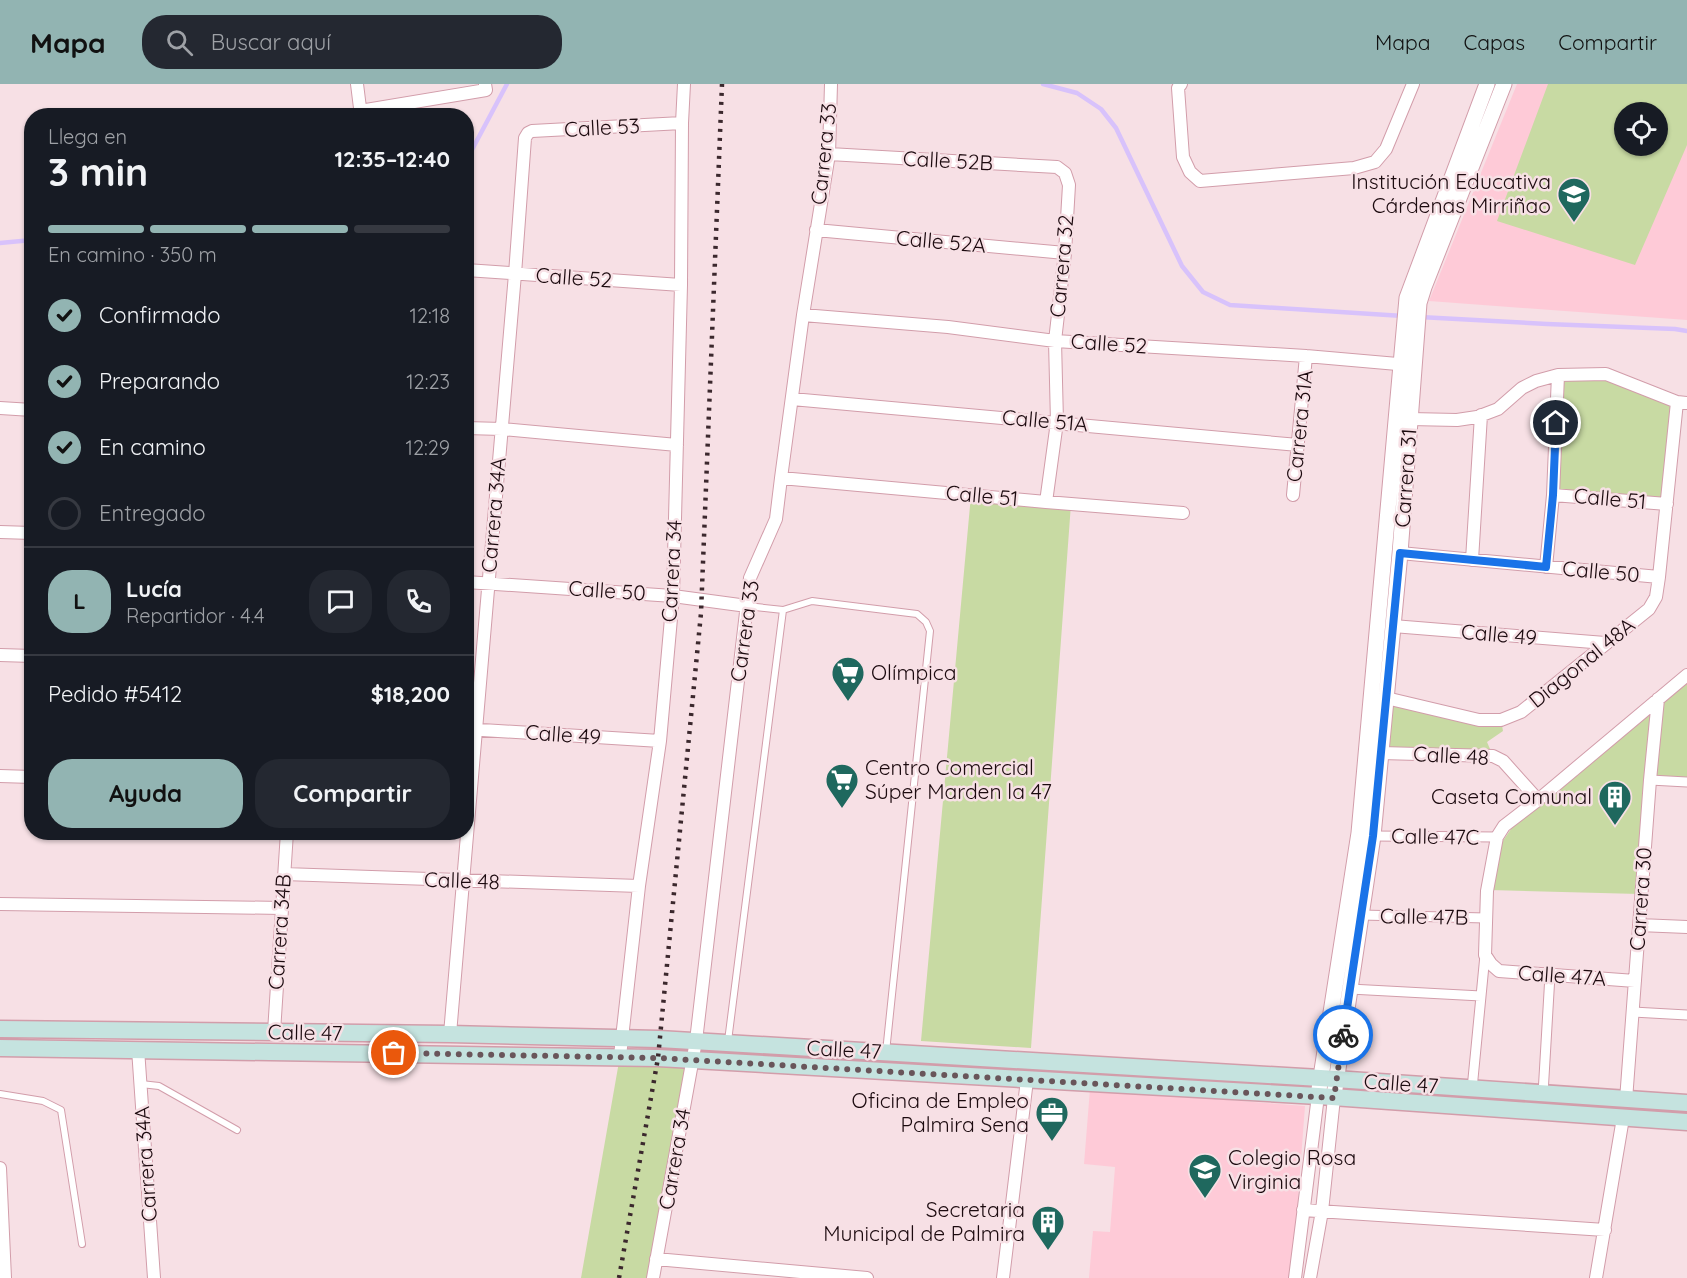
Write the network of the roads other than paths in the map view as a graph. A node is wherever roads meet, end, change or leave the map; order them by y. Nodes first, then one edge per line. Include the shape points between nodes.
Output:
1 (357, 84) edge
2 (684, 84) edge
3 (831, 84) edge
4 (1181, 84) edge
5 (1413, 84) edge
6 (1487, 84) edge
7 (1504, 84) edge
8 (485, 87) edge
9 (359, 108) edge
10 (384, 108) edge
11 (682, 123) junction
12 (525, 138) joint
13 (829, 154) junction
14 (1065, 173) joint
15 (816, 230) junction
16 (1065, 253) junction
17 (474, 271) edge
18 (515, 274) junction
19 (681, 285) junction
20 (1413, 305) junction
21 (803, 315) junction
22 (1055, 341) junction
23 (1306, 356) junction
24 (1407, 365) junction
25 (1558, 375) junction
26 (792, 399) junction
27 (1682, 402) edge
28 (0, 408) edge
29 (24, 410) edge
30 (1481, 415) junction
31 (1410, 418) junction
32 (1057, 422) junction
33 (474, 428) edge
34 (502, 429) junction
35 (677, 445) junction
36 (1298, 446) junction
37 (781, 478) junction
38 (1293, 495) dead end
39 (1553, 495) junction
40 (1046, 502) junction
41 (1667, 504) junction
42 (1183, 513) dead end
43 (0, 532) edge
44 (24, 533) edge
45 (1400, 553) junction
46 (1472, 560) junction
47 (1546, 567) junction
48 (1659, 577) junction
49 (474, 582) edge
50 (488, 583) junction
51 (673, 596) junction
52 (747, 606) junction
53 (783, 610) junction
54 (1393, 626) junction
55 (1605, 643) junction
56 (0, 655) edge
57 (24, 656) edge
58 (1687, 675) edge
59 (1386, 698) junction
60 (1658, 699) junction
61 (474, 703) edge
62 (474, 729) edge
63 (660, 741) junction
64 (1381, 753) junction
65 (0, 776) edge
66 (24, 777) edge
67 (1650, 780) junction
68 (1687, 782) edge
69 (1538, 800) junction
70 (1373, 836) junction
71 (1497, 837) junction
72 (286, 840) edge
73 (466, 840) edge
74 (284, 874) junction
75 (464, 881) junction
76 (639, 886) junction
77 (0, 904) edge
78 (282, 908) junction
79 (1486, 918) junction
80 (1355, 924) junction
81 (1639, 925) junction
82 (1687, 927) edge
83 (1488, 959) junction
84 (1550, 975) junction
85 (1635, 981) junction
86 (1350, 989) junction
87 (1481, 996) junction
88 (1633, 1012) junction
89 (1687, 1015) edge
90 (0, 1029) edge
91 (274, 1032) junction
92 (450, 1034) junction
93 (623, 1037) junction
94 (696, 1041) junction
95 (727, 1043) junction
96 (0, 1048) edge
97 (138, 1049) junction
98 (886, 1052) junction
99 (620, 1056) junction
100 (693, 1060) junction
101 (1328, 1079) junction
102 (1027, 1080) junction
103 (141, 1084) junction
104 (1472, 1089) junction
105 (0, 1094) edge
106 (1543, 1094) junction
107 (1326, 1097) junction
108 (1626, 1100) junction
109 (1687, 1103) edge
110 (1623, 1118) junction
111 (1687, 1122) edge
112 (237, 1130) dead end
113 (0, 1168) edge
114 (1303, 1210) junction
115 (1322, 1211) junction
116 (1605, 1230) junction
117 (82, 1244) dead end
118 (656, 1259) junction
119 (763, 1273) edge
120 (5, 1278) edge
121 (154, 1278) edge
122 (653, 1278) edge
123 (867, 1278) edge
124 (1003, 1278) edge
125 (1295, 1278) edge
126 (1310, 1278) edge
127 (1596, 1278) edge

1 - 9 street
2 - 11 street, Carrera 34
3 - 13 street, Carrera 33
4 - 5 street via 1178,88 1183,157 1200,181 1354,168 1375,162 1386,149
6 - 20 street, Carrera 31 via 1407,298
7 - 20 street, Carrera 31
8 - 10 street
11 - 12 street, Calle 53 via 531,131
11 - 19 street, Carrera 34
12 - 18 street, Carrera 34A
13 - 14 street, Calle 52B via 1057,167
13 - 15 street, Carrera 33
14 - 16 street, Carrera 32 via 1069,184
15 - 16 street, Calle 52A
15 - 21 street, Carrera 33
16 - 22 street, Carrera 32
17 - 18 street, Calle 52
18 - 19 street, Calle 52
18 - 34 street, Carrera 34A
19 - 35 street, Carrera 34
20 - 24 street, Carrera 31
21 - 22 street, Calle 52
21 - 26 street, Carrera 33
22 - 23 street, Calle 52
22 - 32 street, Carrera 32
23 - 24 street, Calle 52
23 - 36 street, Carrera 31A
24 - 31 street, Carrera 31
24 - 80 street, Carrera 31 via 1359,833
25 - 27 street via 1606,374
25 - 30 street via 1522,388 1498,409
25 - 39 street
26 - 32 street, Calle 51A
26 - 37 street, Carrera 33
27 - 41 street
28 - 29 street
30 - 31 street via 1457,420
30 - 46 street
31 - 45 street, Carrera 31
32 - 36 street, Calle 51A
32 - 40 street, Carrera 32
33 - 34 street
34 - 35 street
34 - 50 street, Carrera 34A
35 - 51 street, Carrera 34
36 - 38 street, Carrera 31A
37 - 40 street, Calle 51
37 - 52 street, Carrera 33 via 777,519 750,578
39 - 41 street, Calle 51
39 - 47 street
40 - 42 street, Calle 51
41 - 48 street
43 - 44 street
45 - 46 street, Calle 50
45 - 54 street, Carrera 31
46 - 47 street, Calle 50
47 - 48 street, Calle 50
48 - 55 street, Diagonal 48A via 1656,597 1649,609
49 - 50 street, Calle 50
50 - 51 street, Calle 50
50 - 61 street, Carrera 34A
51 - 52 street, Calle 50
51 - 63 street, Carrera 34
52 - 53 lane
52 - 94 street, Carrera 33
53 - 95 lane
53 - 98 lane via 812,601 916,614 930,631
54 - 55 street, Calle 49
54 - 59 street, Carrera 31
55 - 59 street, Diagonal 48A via 1521,712 1501,720 1479,720
56 - 57 street
58 - 60 street
59 - 64 street, Carrera 31
60 - 67 street, Carrera 30
60 - 69 street
62 - 63 street, Calle 49
63 - 76 street, Carrera 34
64 - 69 street, Calle 48 via 1493,756 1503,761
64 - 70 street, Carrera 31
65 - 66 street
67 - 68 street
67 - 81 street, Carrera 30
69 - 71 street via 1504,826
70 - 71 street, Calle 47C
70 - 80 street, Carrera 31
71 - 79 street
72 - 74 street, Carrera 34B
73 - 75 street, Carrera 34A
74 - 75 street, Calle 48
74 - 78 street, Carrera 34B
75 - 76 street, Calle 48
75 - 92 street, Carrera 34A
76 - 93 street, Carrera 34
77 - 78 street
78 - 91 street, Carrera 34B
79 - 80 street, Calle 47B
79 - 83 street
80 - 86 street, Carrera 31
80 - 101 street, Carrera 31
81 - 82 street
81 - 85 street, Carrera 30
83 - 84 street, Calle 47A via 1499,971
83 - 87 street
84 - 85 street, Calle 47A
84 - 106 street
85 - 88 street, Carrera 30
86 - 87 street
86 - 101 street, Carrera 31
87 - 104 street
88 - 89 street
88 - 108 street, Carrera 30
90 - 91 main road, Calle 47
91 - 92 main road, Calle 47
92 - 93 main road, Calle 47
93 - 94 main road, Calle 47
93 - 99 street, Carrera 34
94 - 95 main road, Calle 47
94 - 100 street, Carrera 34
95 - 98 main road, Calle 47
96 - 97 main road, Calle 47
97 - 99 main road, Calle 47
97 - 103 street, Carrera 34A
98 - 101 main road, Calle 47
99 - 100 main road, Calle 47
100 - 102 main road, Calle 47
100 - 118 street, Carrera 34
101 - 104 main road, Calle 47
101 - 107 street, Carrera 31
102 - 107 main road, Calle 47
102 - 124 street
103 - 112 lane via 159,1086
103 - 121 street, Carrera 34A
104 - 106 main road, Calle 47
105 - 117 lane via 44,1101 61,1110
106 - 108 main road, Calle 47
107 - 110 main road, Calle 47
107 - 114 street, Carrera 31
107 - 115 street, Carrera 31
108 - 109 main road, Calle 47
110 - 111 main road, Calle 47
110 - 116 street
113 - 120 street
114 - 115 street
114 - 125 street, Carrera 31
115 - 116 street
115 - 126 street, Carrera 31
116 - 127 street
118 - 119 street
118 - 122 street, Carrera 34
119 - 123 street

